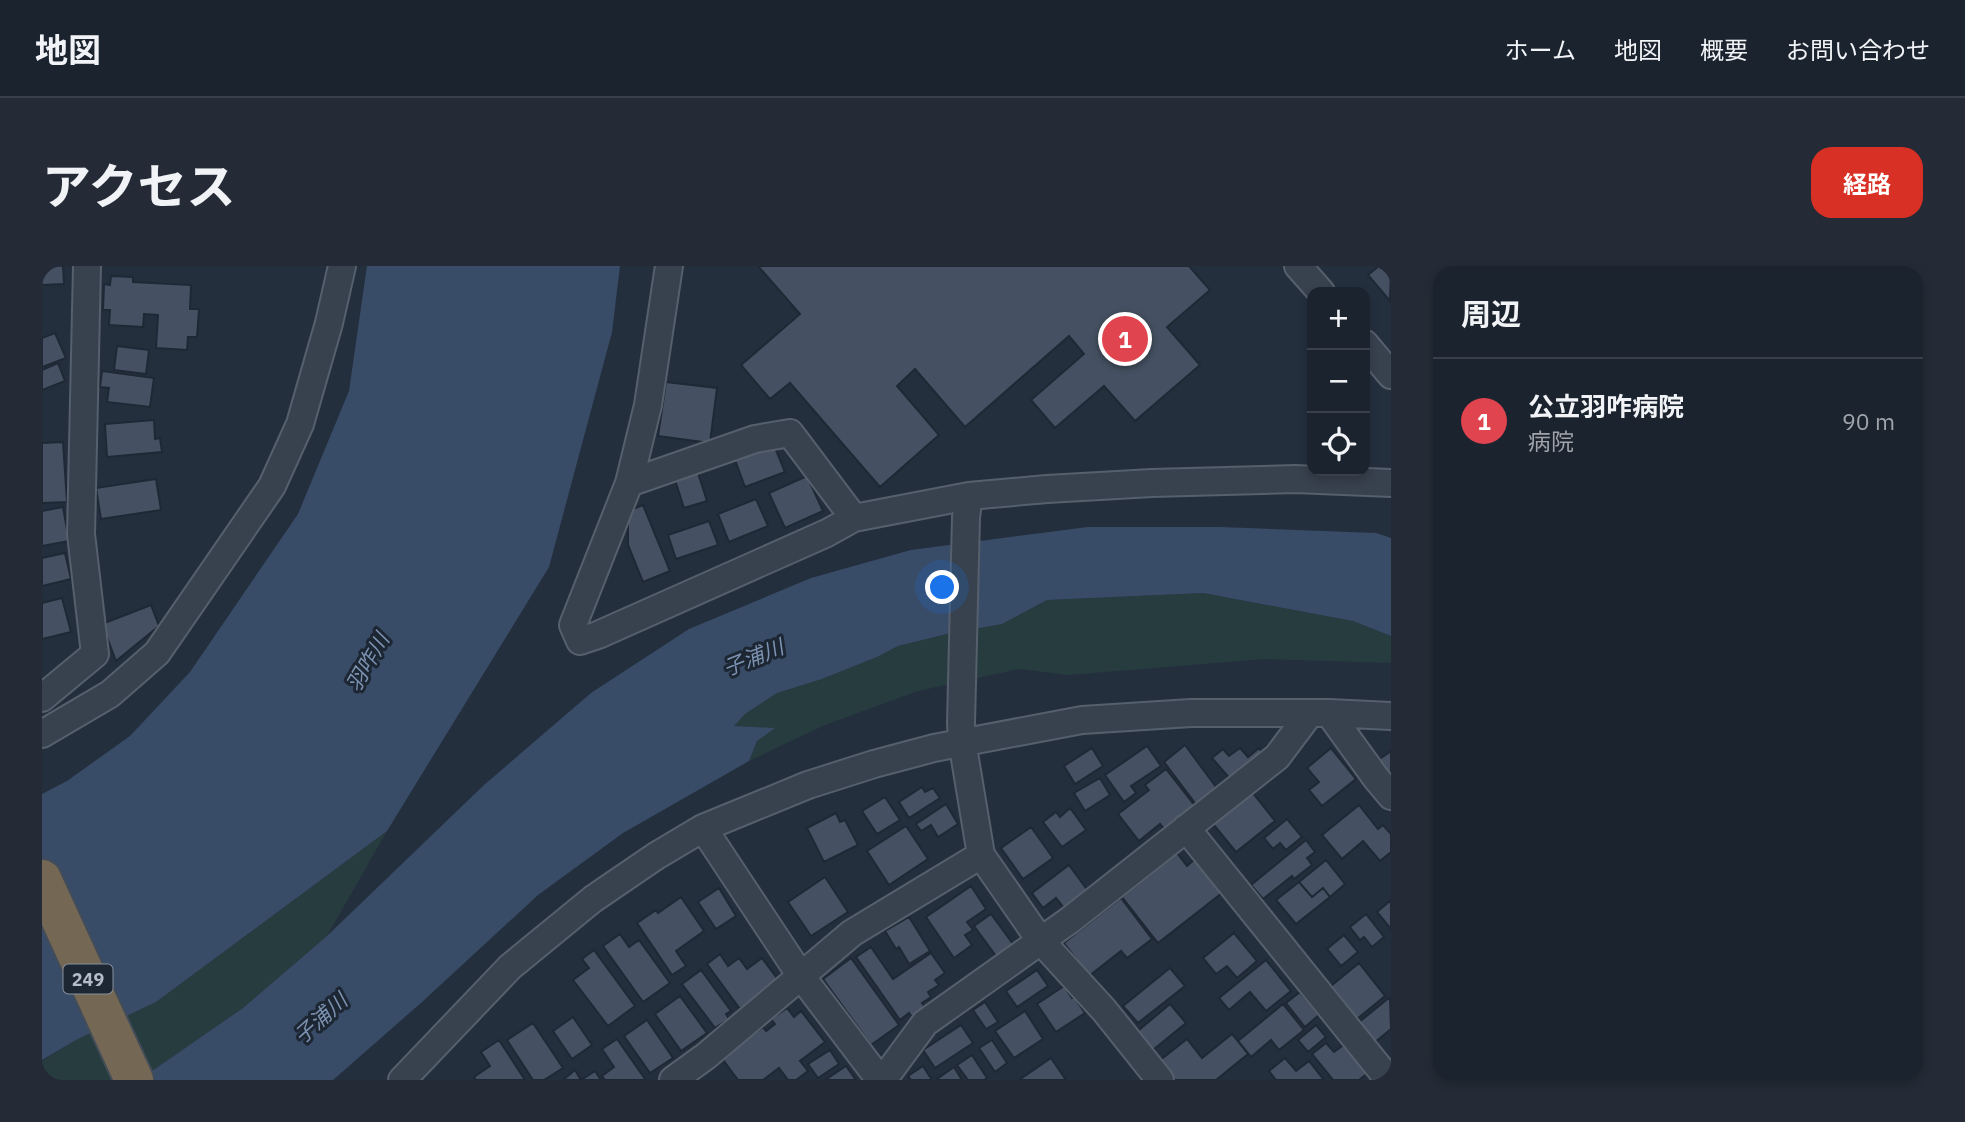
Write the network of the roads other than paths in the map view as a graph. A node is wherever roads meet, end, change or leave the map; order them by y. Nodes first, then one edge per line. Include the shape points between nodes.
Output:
1 (87, 266) edge
2 (342, 266) edge
3 (668, 266) edge
4 (1298, 266) edge
5 (1317, 287) edge
6 (1370, 350) edge
7 (1391, 375) edge
8 (629, 483) junction
9 (1391, 483) edge
10 (967, 507) junction
11 (854, 518) junction
12 (42, 698) edge
13 (1319, 713) junction
14 (1391, 716) edge
15 (962, 732) junction
16 (42, 734) edge
17 (1391, 796) edge
18 (703, 828) junction
19 (1186, 828) junction
20 (981, 855) junction
21 (42, 879) edge
22 (1040, 940) junction
23 (801, 976) junction
24 (1384, 1075) edge
25 (134, 1080) edge
26 (401, 1080) edge
27 (673, 1080) edge
28 (881, 1080) edge
29 (1160, 1080) edge

1 - 12 street via 81,534 95,654
2 - 16 street via 300,424 272,486 157,653 110,694
3 - 8 street via 648,405
4 - 5 street
6 - 7 street
8 - 11 street via 755,439 790,433
8 - 11 street via 573,625 580,641
9 - 10 street via 1296,479 1152,483
10 - 11 street
10 - 15 street
13 - 14 street
13 - 15 street via 1191,713
13 - 17 street
13 - 19 street via 1277,757
15 - 18 street via 808,785
15 - 20 street
18 - 23 street
18 - 26 street via 593,899 510,967
19 - 22 street
19 - 24 street
20 - 22 street
20 - 23 street via 852,933
21 - 25 highway, 249
22 - 28 street via 925,1023
22 - 29 street
23 - 27 street
23 - 28 street

